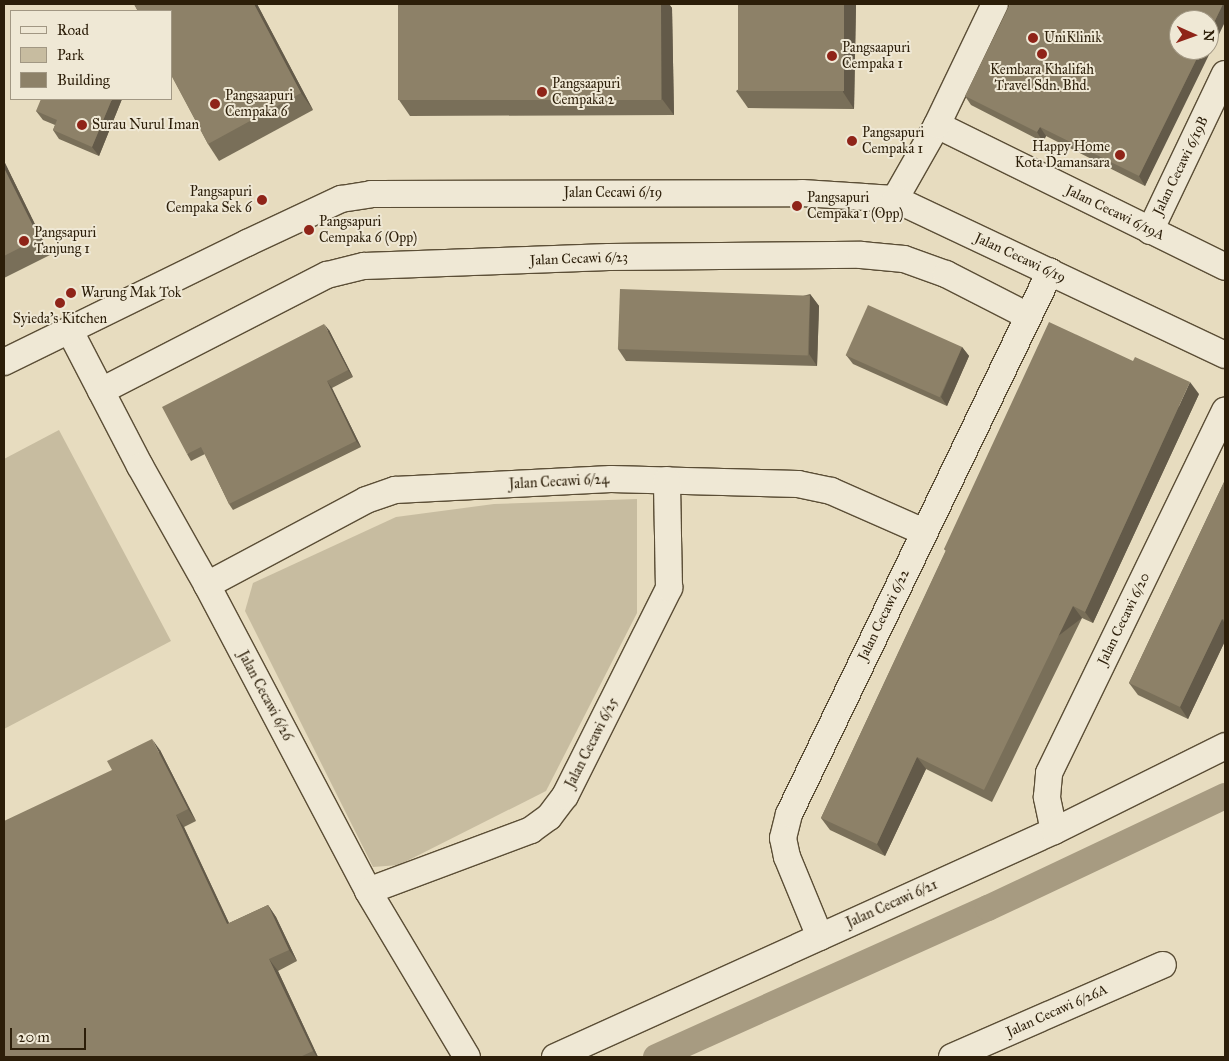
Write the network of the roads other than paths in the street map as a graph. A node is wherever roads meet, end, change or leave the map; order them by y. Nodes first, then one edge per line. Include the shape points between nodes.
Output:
1 (995, 4) edge
2 (1225, 74) edge
3 (937, 126) junction
4 (894, 199) junction
5 (1150, 230) junction
6 (1225, 267) edge
7 (1050, 272) junction
8 (1032, 307) junction
9 (70, 331) junction
10 (1225, 355) edge
11 (4, 362) edge
12 (101, 391) junction
13 (1225, 411) edge
14 (667, 480) junction
15 (924, 532) junction
16 (207, 585) junction
17 (1225, 746) edge
18 (1054, 831) junction
19 (368, 891) junction
20 (820, 937) junction
21 (1163, 965) dead end
22 (467, 1057) edge
23 (555, 1057) edge
24 (952, 1057) edge

1 - 3 street
2 - 5 street, Jalan Cecawi 6/19B
3 - 4 street
3 - 5 street, Jalan Cecawi 6/19A
4 - 7 street, Jalan Cecawi 6/19
4 - 9 street, Jalan Cecawi 6/19 via 802,193 371,194 341,199
5 - 6 street, Jalan Cecawi 6/19A
7 - 8 street
7 - 10 street, Jalan Cecawi 6/19
8 - 12 street, Jalan Cecawi 6/23 via 904,260 861,254 609,257 364,266 327,275
8 - 15 street, Jalan Cecawi 6/22
9 - 11 street, Jalan Cecawi 6/19
9 - 12 street, Jalan Cecawi 6/26
12 - 16 street, Jalan Cecawi 6/26
13 - 18 street, Jalan Cecawi 6/20 via 1049,773 1047,797
14 - 15 street, Jalan Cecawi 6/24 via 798,484 831,491
14 - 16 street, Jalan Cecawi 6/24 via 611,479 395,490 366,500
14 - 19 street, Jalan Cecawi 6/25 via 669,588 565,796 549,817 531,830
15 - 20 street, Jalan Cecawi 6/22 via 789,814 783,838 787,857
16 - 19 street, Jalan Cecawi 6/26
17 - 18 street, Jalan Cecawi 6/21
18 - 20 street, Jalan Cecawi 6/21
19 - 22 street, Jalan Cecawi 6/26
20 - 23 street, Jalan Cecawi 6/21
21 - 24 street, Jalan Cecawi 6/26A

